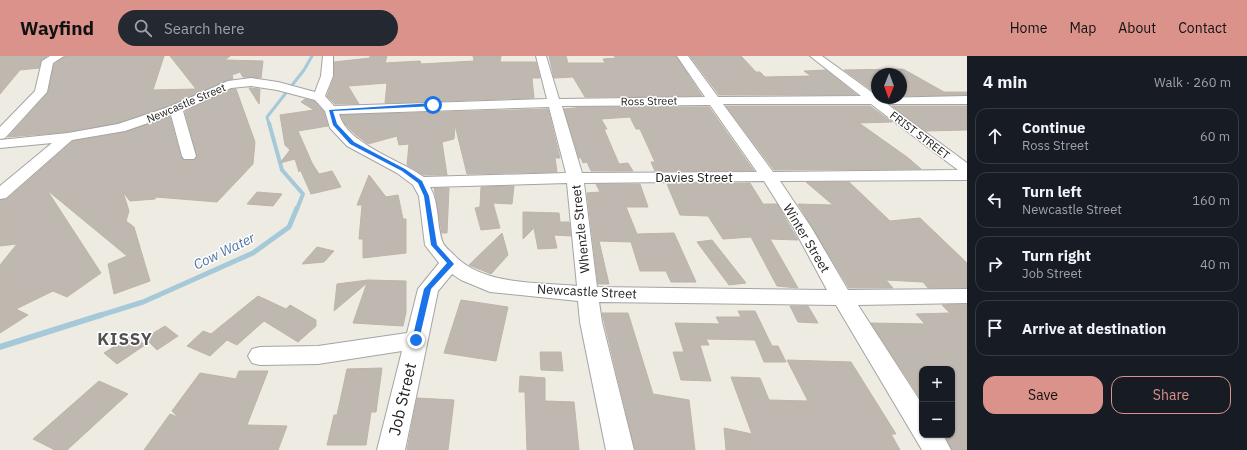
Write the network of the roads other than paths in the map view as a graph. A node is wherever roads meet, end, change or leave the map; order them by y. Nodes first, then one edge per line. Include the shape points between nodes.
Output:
1 (59, 56) edge
2 (328, 56) edge
3 (541, 56) edge
4 (682, 56) edge
5 (815, 56) edge
6 (871, 99) edge
7 (319, 100) junction
8 (713, 100) junction
9 (871, 100) edge
10 (907, 100) edge
11 (967, 100) edge
12 (555, 104) junction
13 (877, 104) edge
14 (176, 108) junction
15 (0, 135) edge
16 (68, 137) junction
17 (0, 144) edge
18 (189, 156) dead end
19 (967, 170) edge
20 (967, 175) edge
21 (769, 177) junction
22 (575, 178) junction
23 (420, 182) junction
24 (0, 194) edge
25 (450, 264) junction
26 (587, 294) junction
27 (967, 296) edge
28 (842, 298) junction
29 (416, 340) junction
30 (260, 356) dead end
31 (919, 421) edge
32 (930, 438) edge
33 (391, 450) edge
34 (620, 450) edge
35 (937, 450) edge

1 - 15 street via 48,61 41,92
2 - 7 street via 327,76
3 - 12 street, Whenzle Street
4 - 8 street, Winter Street
5 - 6 street, FRIST STREET
7 - 12 street, Ross Street via 433,105
7 - 14 street, Newcastle Street via 278,86 251,82 228,85
7 - 23 street via 335,125 352,143 404,170
8 - 9 street, Ross Street
8 - 12 street, Ross Street
8 - 21 street, Winter Street
10 - 11 street, Ross Street
12 - 22 street, Whenzle Street
13 - 19 street, FRIST STREET
14 - 16 street, Newcastle Street via 120,128
14 - 18 street
16 - 17 street, Newcastle Street
16 - 24 street
20 - 21 street, Davies Street
21 - 22 street, Davies Street
21 - 28 street, Winter Street via 802,227
22 - 23 street, Davies Street
22 - 26 street, Whenzle Street
23 - 25 street, Newcastle Street via 427,196 434,245
25 - 26 street, Newcastle Street via 490,284
25 - 29 street, Job Street via 428,289
26 - 28 street, Newcastle Street
26 - 34 street, Whenzle Street
27 - 28 street, Newcastle Street
28 - 31 street, Winter Street
29 - 30 street via 318,355
29 - 33 street, Job Street
32 - 35 street

